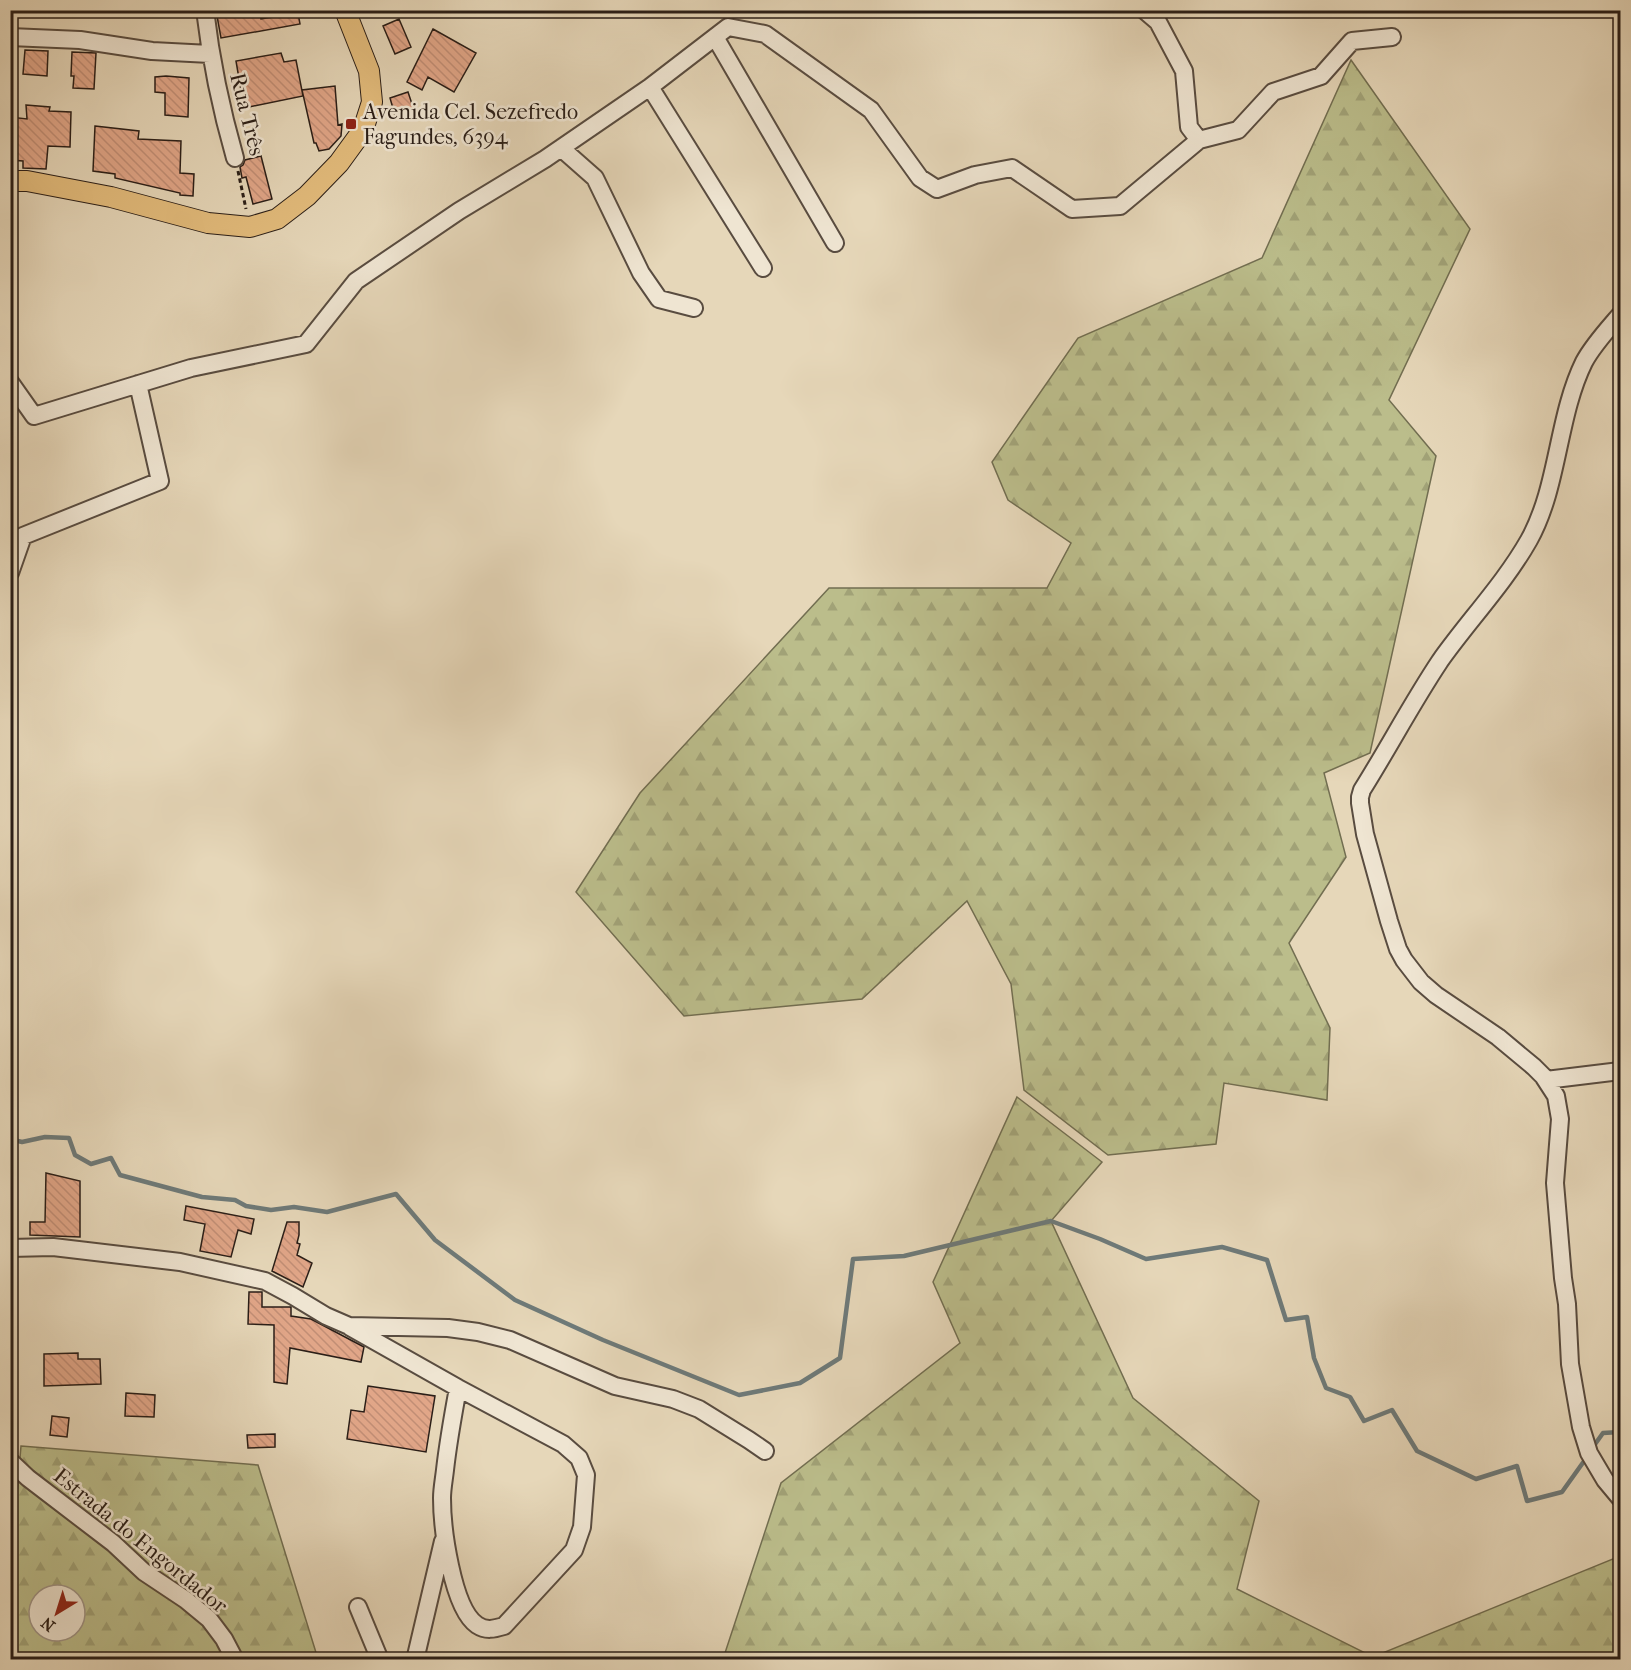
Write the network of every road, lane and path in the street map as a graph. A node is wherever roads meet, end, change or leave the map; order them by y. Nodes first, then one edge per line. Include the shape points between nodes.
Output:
1 (205, 10) edge
2 (345, 10) edge
3 (1144, 10) edge
4 (10, 37) edge
5 (715, 37) junction
6 (1392, 37) dead end
7 (210, 54) junction
8 (650, 87) junction
9 (1199, 140) junction
10 (561, 148) junction
11 (235, 158) joint
12 (10, 181) edge
13 (250, 227) junction
14 (836, 243) dead end
15 (762, 268) dead end
16 (694, 308) dead end
17 (1620, 315) edge
18 (10, 382) edge
19 (138, 384) junction
20 (10, 573) edge
21 (1620, 1071) edge
22 (1546, 1080) junction
23 (10, 1248) edge
24 (349, 1326) junction
25 (458, 1388) junction
26 (765, 1451) dead end
27 (10, 1461) edge
28 (1620, 1498) edge
29 (444, 1536) junction
30 (358, 1607) dead end
31 (235, 1659) edge
32 (380, 1659) edge
33 (415, 1659) edge

1 - 7 street, Rua Três
2 - 13 main road via 369,71 372,102 363,130 339,163 307,196 277,219
3 - 9 street via 1158,22 1184,71 1189,127
4 - 7 street
5 - 8 street
5 - 9 street via 728,27 765,34 870,110 920,178 937,189 975,175 1012,168 1072,209 1120,206
5 - 14 street
6 - 9 street via 1352,40 1321,76 1273,92 1238,130
7 - 11 street, Rua Três
8 - 10 street
8 - 15 street
10 - 16 street via 595,178 641,273 659,299
10 - 19 street via 356,281 306,345 191,368
11 - 13 path, Rua Três
12 - 13 main road via 111,197 208,223
17 - 22 street via 1581,369 1539,519 1529,539 1439,663 1360,797 1373,866 1404,960 1428,989 1498,1037
18 - 19 street via 34,416
19 - 20 street via 160,480 23,536
21 - 22 street
22 - 28 street via 1556,1096 1560,1119 1555,1183 1577,1405 1589,1453
23 - 24 street via 74,1249 180,1262 246,1276 264,1281
24 - 25 street
24 - 26 street via 448,1328 510,1340 615,1386 699,1409
25 - 29 street via 442,1496
25 - 29 street via 564,1444 579,1458 586,1475 582,1527 574,1550 504,1626 489,1630 465,1612
27 - 31 street, Estrada do Engordador via 144,1572 209,1619
29 - 33 street
30 - 32 street

